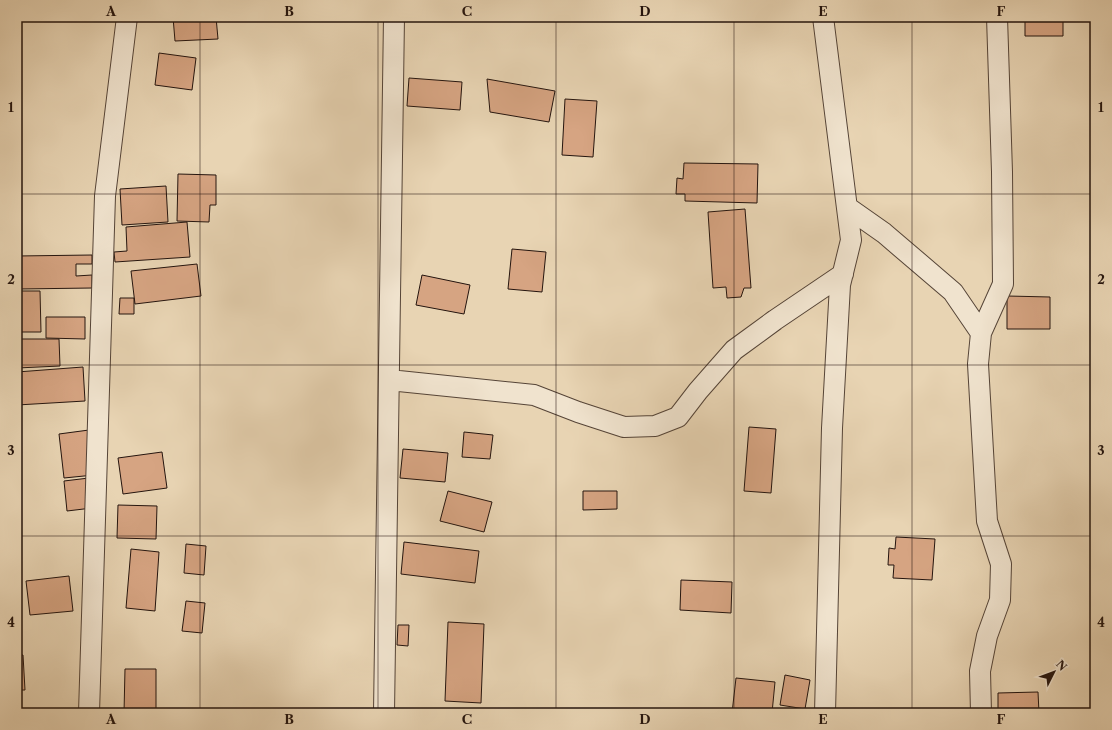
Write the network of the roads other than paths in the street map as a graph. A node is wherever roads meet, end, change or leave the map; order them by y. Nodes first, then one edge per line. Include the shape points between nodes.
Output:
1 (127, 17) edge
2 (394, 17) edge
3 (823, 17) edge
4 (997, 17) edge
5 (847, 208) junction
6 (843, 274) junction
7 (981, 332) junction
8 (389, 380) junction
9 (89, 713) edge
10 (384, 713) edge
11 (825, 713) edge
12 (981, 713) edge

1 - 9 street via 105,196
2 - 8 street
3 - 5 street
4 - 7 street via 1003,284
5 - 6 street via 851,240
5 - 7 street via 884,233 953,292
6 - 8 street via 734,350 678,418 655,426 624,427 534,395
6 - 11 street via 840,285 832,428
7 - 12 street via 978,364 987,521 1001,564 1000,600 987,636 980,671
8 - 10 street

